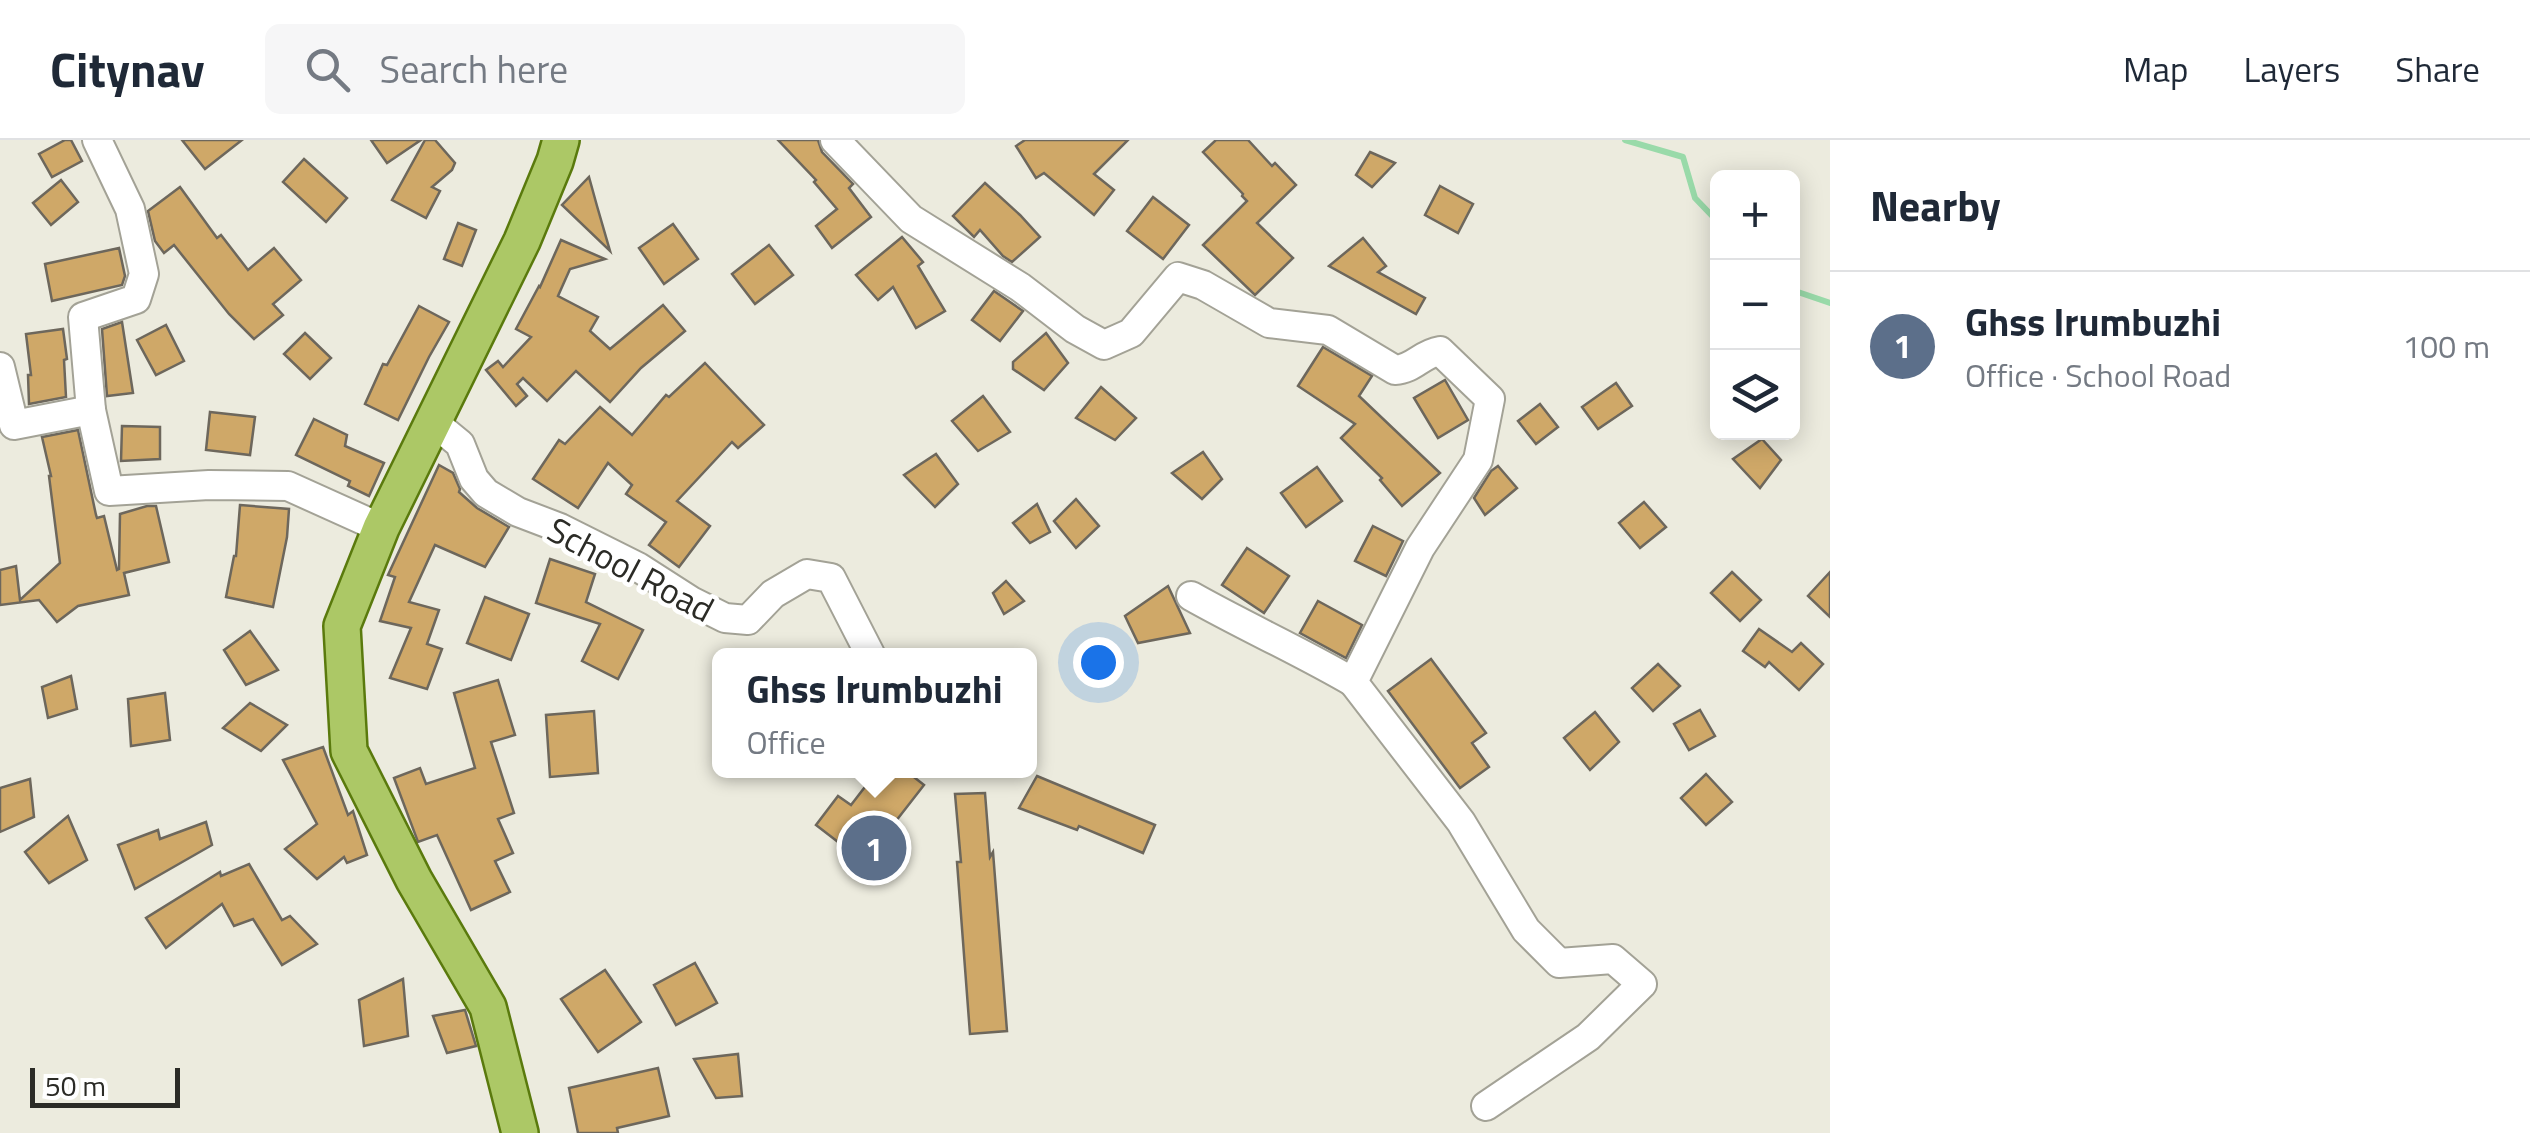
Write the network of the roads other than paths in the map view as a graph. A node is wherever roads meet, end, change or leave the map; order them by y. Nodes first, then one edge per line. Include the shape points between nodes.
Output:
1 (97, 140) edge
2 (561, 140) edge
3 (835, 140) edge
4 (0, 368) edge
5 (91, 410) junction
6 (432, 422) junction
7 (7, 427) edge
8 (381, 528) junction
9 (1191, 596) dead end
10 (867, 648) edge
11 (1353, 682) junction
12 (1486, 1106) dead end
13 (520, 1133) edge

1 - 5 street via 130,210 144,274 136,299 83,317
2 - 6 main road via 522,240
3 - 11 street via 911,218 1104,344 1131,333 1178,277 1269,323 1328,330 1395,370 1440,352 1490,399 1478,460 1420,548
4 - 7 street
5 - 7 street
5 - 8 street via 109,491 288,486
6 - 8 main road
6 - 10 street, School Road via 460,444 486,493 725,618 748,620 773,594 807,574 832,578
8 - 13 main road via 342,626 349,752 488,1007
9 - 11 street
11 - 12 street via 1461,822 1526,930 1558,962 1613,960 1642,984 1588,1037

